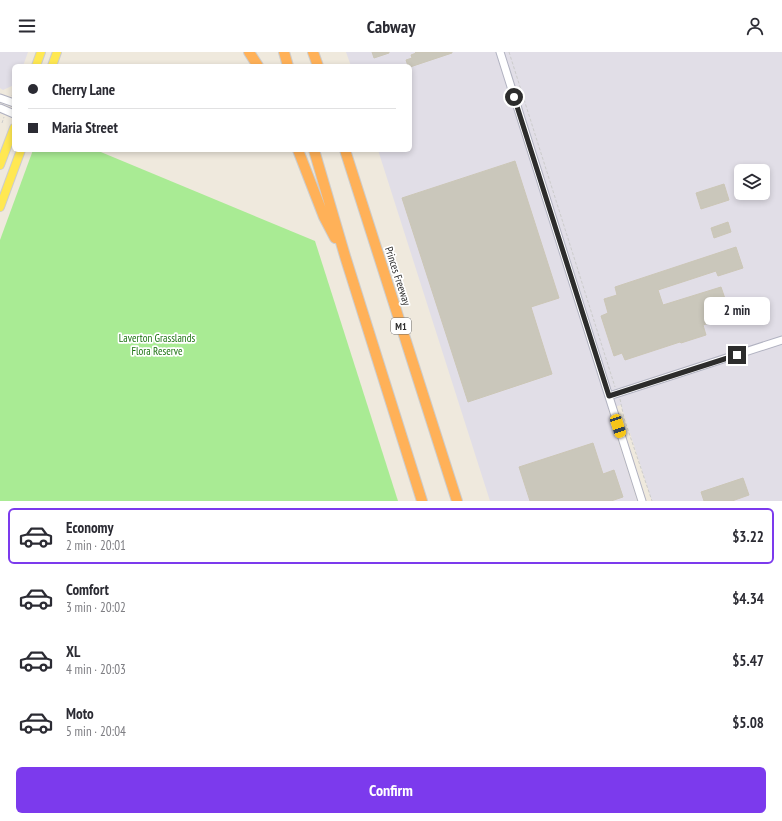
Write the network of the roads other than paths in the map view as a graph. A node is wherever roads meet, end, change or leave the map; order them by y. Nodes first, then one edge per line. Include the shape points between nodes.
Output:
1 (41, 52) edge
2 (57, 52) edge
3 (249, 52) edge
4 (284, 52) edge
5 (314, 52) edge
6 (500, 52) edge
7 (37, 64) edge
8 (53, 64) edge
9 (257, 64) edge
10 (287, 64) edge
11 (318, 64) edge
12 (0, 98) edge
13 (12, 102) edge
14 (0, 108) edge
15 (12, 113) edge
16 (12, 133) edge
17 (20, 152) edge
18 (299, 152) edge
19 (315, 152) edge
20 (346, 152) edge
21 (0, 165) edge
22 (0, 207) edge
23 (345, 256) junction
24 (782, 340) edge
25 (609, 396) junction
26 (422, 501) edge
27 (457, 501) edge
28 (642, 501) edge

1 - 7 main road
2 - 8 main road
3 - 9 highway
4 - 10 highway
5 - 11 highway
6 - 25 street
12 - 13 street
14 - 15 street
16 - 21 main road
17 - 22 main road
18 - 23 highway via 324,217
19 - 23 highway
20 - 27 highway, Princes Freeway / M1
23 - 26 highway
24 - 25 street
25 - 28 street

